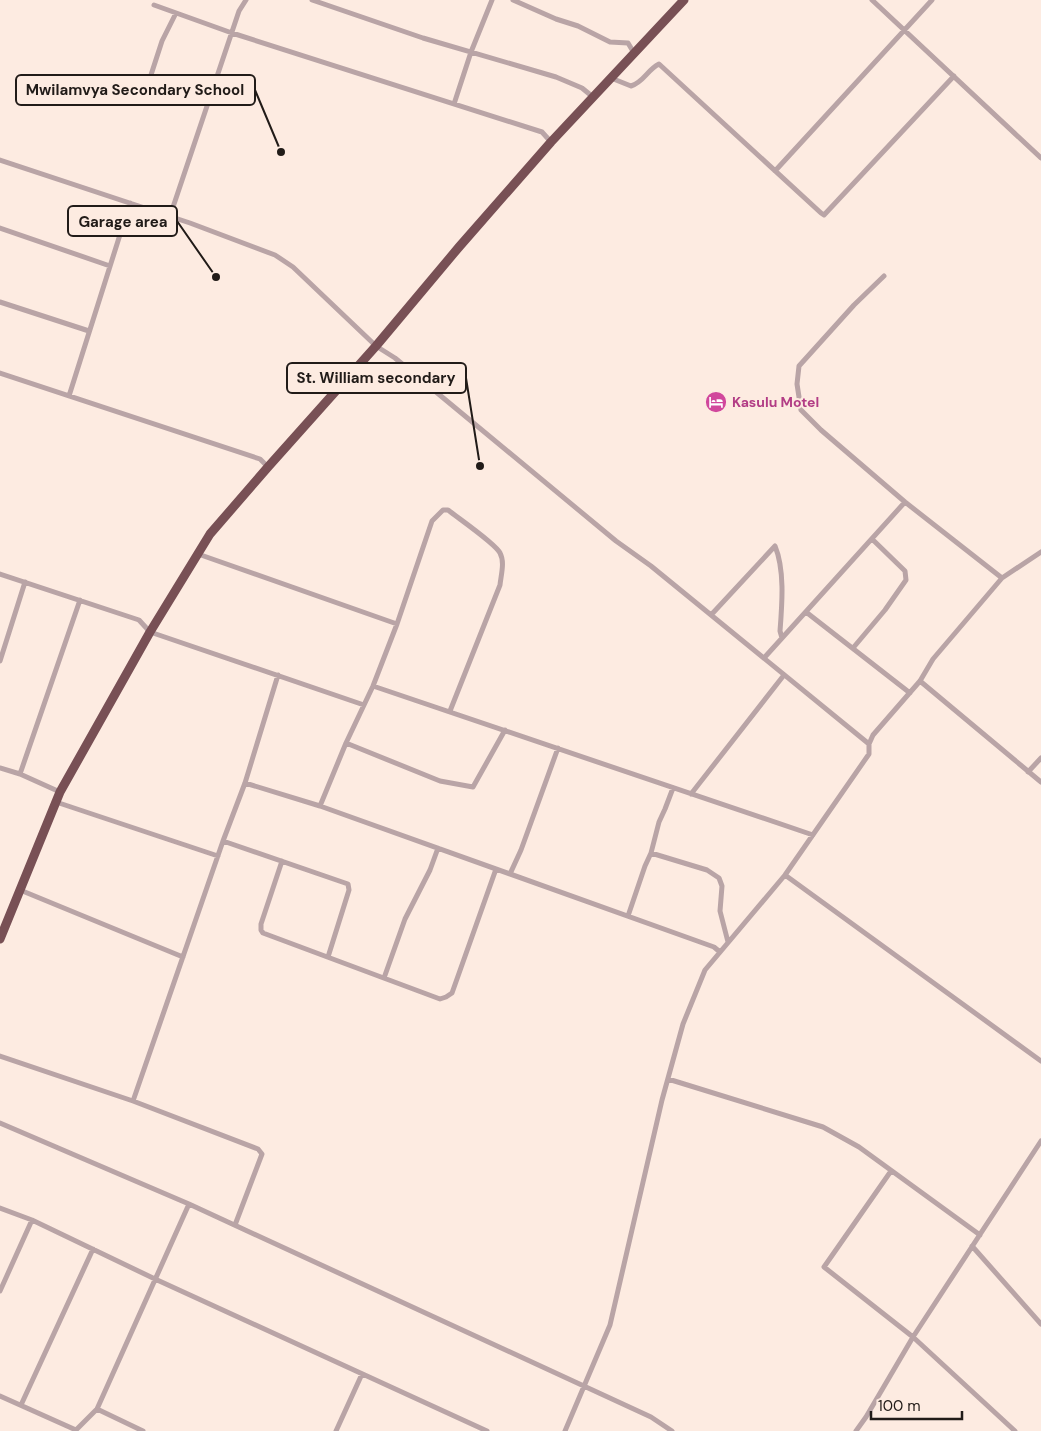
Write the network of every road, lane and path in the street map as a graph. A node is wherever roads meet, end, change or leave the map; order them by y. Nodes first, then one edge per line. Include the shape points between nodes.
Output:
1 (246, 0) edge
2 (312, 0) edge
3 (492, 0) edge
4 (513, 0) edge
5 (684, 0) edge
6 (872, 0) edge
7 (932, 0) edge
8 (154, 5) dead end
9 (176, 13) junction
10 (904, 30) junction
11 (232, 33) junction
12 (471, 52) junction
13 (634, 53) junction
14 (954, 76) junction
15 (150, 78) dead end
16 (610, 78) junction
17 (593, 97) junction
18 (454, 104) junction
19 (551, 142) junction
20 (1041, 158) edge
21 (0, 160) edge
22 (774, 171) junction
23 (130, 203) junction
24 (170, 216) junction
25 (0, 228) edge
26 (110, 266) junction
27 (884, 276) dead end
28 (0, 302) edge
29 (89, 331) junction
30 (376, 346) junction
31 (0, 373) edge
32 (69, 396) junction
33 (268, 467) junction
34 (906, 502) junction
35 (872, 539) junction
36 (1041, 552) edge
37 (198, 554) junction
38 (0, 574) edge
39 (1002, 578) junction
40 (25, 582) junction
41 (80, 600) junction
42 (806, 612) junction
43 (711, 615) junction
44 (397, 624) junction
45 (150, 632) junction
46 (782, 638) junction
47 (853, 648) junction
48 (764, 658) junction
49 (0, 661) edge
50 (278, 675) junction
51 (784, 675) junction
52 (920, 681) junction
53 (373, 686) junction
54 (910, 693) junction
55 (364, 705) junction
56 (450, 711) junction
57 (505, 730) junction
58 (346, 743) junction
59 (869, 744) junction
60 (558, 748) junction
61 (1041, 758) edge
62 (0, 768) edge
63 (1028, 772) junction
64 (20, 774) junction
65 (1041, 782) edge
66 (244, 783) junction
67 (673, 788) junction
68 (60, 792) junction
69 (692, 794) junction
70 (56, 802) junction
71 (320, 806) junction
72 (813, 835) junction
73 (223, 841) junction
74 (438, 848) junction
75 (651, 852) junction
76 (218, 856) junction
77 (282, 861) junction
78 (496, 869) junction
79 (510, 874) junction
80 (785, 875) junction
81 (20, 890) junction
82 (628, 916) junction
83 (0, 939) edge
84 (728, 942) junction
85 (720, 952) junction
86 (183, 957) junction
87 (328, 957) junction
88 (384, 978) junction
89 (0, 1056) edge
90 (1041, 1061) edge
91 (668, 1079) junction
92 (133, 1102) junction
93 (0, 1123) edge
94 (1041, 1141) edge
95 (891, 1171) junction
96 (189, 1204) junction
97 (0, 1208) edge
98 (32, 1220) junction
99 (235, 1225) junction
100 (980, 1235) junction
101 (972, 1246) junction
102 (93, 1250) junction
103 (155, 1279) junction
104 (0, 1291) edge
105 (1041, 1324) edge
106 (913, 1336) junction
107 (362, 1374) junction
108 (585, 1386) junction
109 (0, 1396) edge
110 (21, 1405) junction
111 (97, 1409) junction
112 (76, 1430) edge
113 (143, 1431) edge
114 (336, 1431) edge
115 (487, 1431) edge
116 (565, 1431) edge
117 (672, 1431) edge
118 (856, 1431) edge
119 (1015, 1431) edge

1 - 11 street
2 - 12 street
3 - 12 street
4 - 13 street via 610,42 628,44
5 - 13 highway
6 - 10 street
7 - 10 street
8 - 9 street
9 - 11 street
9 - 15 street via 162,41
10 - 14 street
10 - 22 street
11 - 18 street
11 - 24 street
12 - 17 street via 556,77 582,88
12 - 18 street
13 - 16 highway
14 - 20 street
14 - 22 street via 824,215
16 - 17 highway
16 - 22 street via 631,86 639,84 652,67 659,64
17 - 19 highway
18 - 19 street via 542,132
19 - 30 highway
21 - 23 street
23 - 24 street
23 - 26 street
24 - 30 street via 275,255 293,266
25 - 26 street
26 - 29 street
27 - 34 street via 799,366 798,384 801,410
28 - 29 street
29 - 32 street
30 - 33 highway
30 - 43 street
31 - 32 street
32 - 33 street via 260,458
33 - 37 highway via 210,534
34 - 35 street
34 - 39 street
35 - 42 street
35 - 47 street via 906,571 906,580
36 - 39 street
37 - 44 street
37 - 45 highway
38 - 40 street
39 - 52 street via 933,659
40 - 41 street
40 - 49 street
41 - 45 street via 139,620
41 - 64 street
42 - 46 street
42 - 47 street
43 - 46 street via 776,546 780,557
43 - 48 street
44 - 53 street
44 - 56 street via 432,521 443,510 448,510 501,553 500,585
45 - 50 street
45 - 68 highway
46 - 48 street
47 - 54 street
48 - 51 street
50 - 55 street
50 - 66 street
51 - 59 street
51 - 69 street
52 - 54 street
52 - 63 street
53 - 55 street
53 - 56 street
54 - 59 street via 873,734
55 - 58 street
56 - 57 street
57 - 58 street via 473,787 440,781
57 - 60 street
58 - 71 street
59 - 72 street via 869,754
60 - 67 street
60 - 79 street
61 - 63 street
62 - 64 street
63 - 65 street
64 - 68 street
66 - 71 street
66 - 73 street
67 - 69 street
67 - 75 street
68 - 70 highway
69 - 72 street
70 - 76 street
70 - 81 highway
71 - 74 street
72 - 80 street
73 - 76 street
73 - 77 street
74 - 78 street
74 - 88 street via 405,919
75 - 82 street
75 - 84 street via 707,870 720,878 720,910
76 - 86 street
77 - 87 street via 261,930
77 - 87 street via 348,884 349,890
78 - 79 street
78 - 88 street via 452,993 440,999
79 - 82 street
80 - 84 street
80 - 90 street
81 - 83 highway
81 - 86 street
82 - 85 street
84 - 85 street
85 - 91 street via 705,970 683,1024
86 - 92 street
87 - 88 street
89 - 92 street
91 - 95 street via 823,1127
91 - 108 street via 610,1325
92 - 99 street via 258,1149 262,1154
93 - 96 street
94 - 100 street
95 - 100 street
95 - 106 street via 824,1267
96 - 99 street
96 - 103 street
97 - 98 street
98 - 102 street
98 - 104 street
99 - 108 street
100 - 101 street
101 - 105 street
101 - 106 street
102 - 103 street
102 - 110 street
103 - 107 street
103 - 111 street
106 - 118 street
106 - 119 street
107 - 114 street
107 - 115 street
108 - 116 street
108 - 117 street via 651,1416
109 - 110 street
110 - 112 street
111 - 112 street
111 - 113 street

